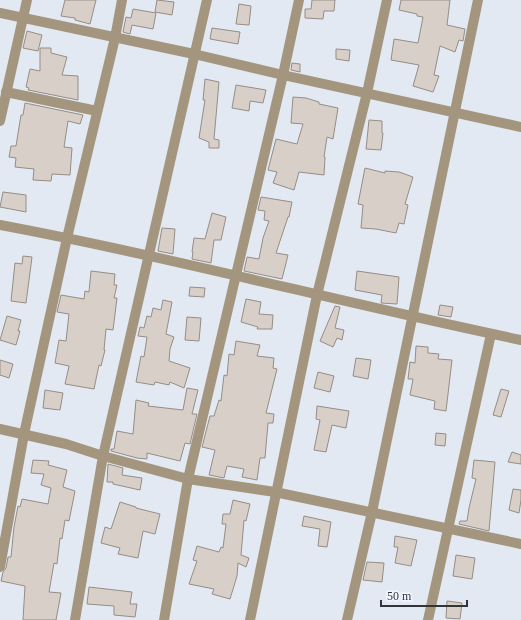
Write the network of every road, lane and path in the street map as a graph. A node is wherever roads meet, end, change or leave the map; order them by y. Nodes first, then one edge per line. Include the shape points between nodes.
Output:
1 (27, 0) edge
2 (122, 0) edge
3 (206, 0) edge
4 (299, 0) edge
5 (387, 0) edge
6 (478, 0) edge
7 (0, 13) edge
8 (24, 18) junction
9 (115, 38) junction
10 (194, 54) junction
11 (283, 75) junction
12 (6, 92) junction
13 (367, 93) junction
14 (97, 111) junction
15 (454, 112) junction
16 (0, 121) edge
17 (521, 127) edge
18 (0, 225) edge
19 (67, 238) junction
20 (149, 255) junction
21 (235, 276) junction
22 (317, 295) junction
23 (412, 318) junction
24 (491, 334) junction
25 (521, 340) edge
26 (0, 429) edge
27 (24, 434) junction
28 (103, 456) junction
29 (188, 479) junction
30 (275, 492) junction
31 (372, 512) junction
32 (448, 528) junction
33 (521, 544) edge
34 (0, 567) edge
35 (75, 620) edge
36 (164, 620) edge
37 (250, 620) edge
38 (347, 620) edge
39 (428, 620) edge

1 - 8 street
2 - 9 street
3 - 10 street
4 - 11 street
5 - 13 street
6 - 15 street
7 - 8 street
8 - 9 street
8 - 12 street
9 - 10 street
9 - 14 street
10 - 11 street
10 - 20 street
11 - 13 street
11 - 21 street
12 - 14 street
12 - 16 street
13 - 15 street
13 - 22 street
14 - 19 street
15 - 17 street
15 - 23 street
18 - 19 street
19 - 20 street
19 - 27 street
20 - 21 street
20 - 28 street
21 - 22 street
21 - 29 street
22 - 23 street
22 - 30 street
23 - 24 street
23 - 31 street
24 - 25 street
24 - 32 street
26 - 27 street
27 - 28 street
27 - 34 street
28 - 29 street
28 - 35 street
29 - 30 street
29 - 36 street
30 - 31 street
30 - 37 street
31 - 32 street
31 - 38 street
32 - 33 street
32 - 39 street

